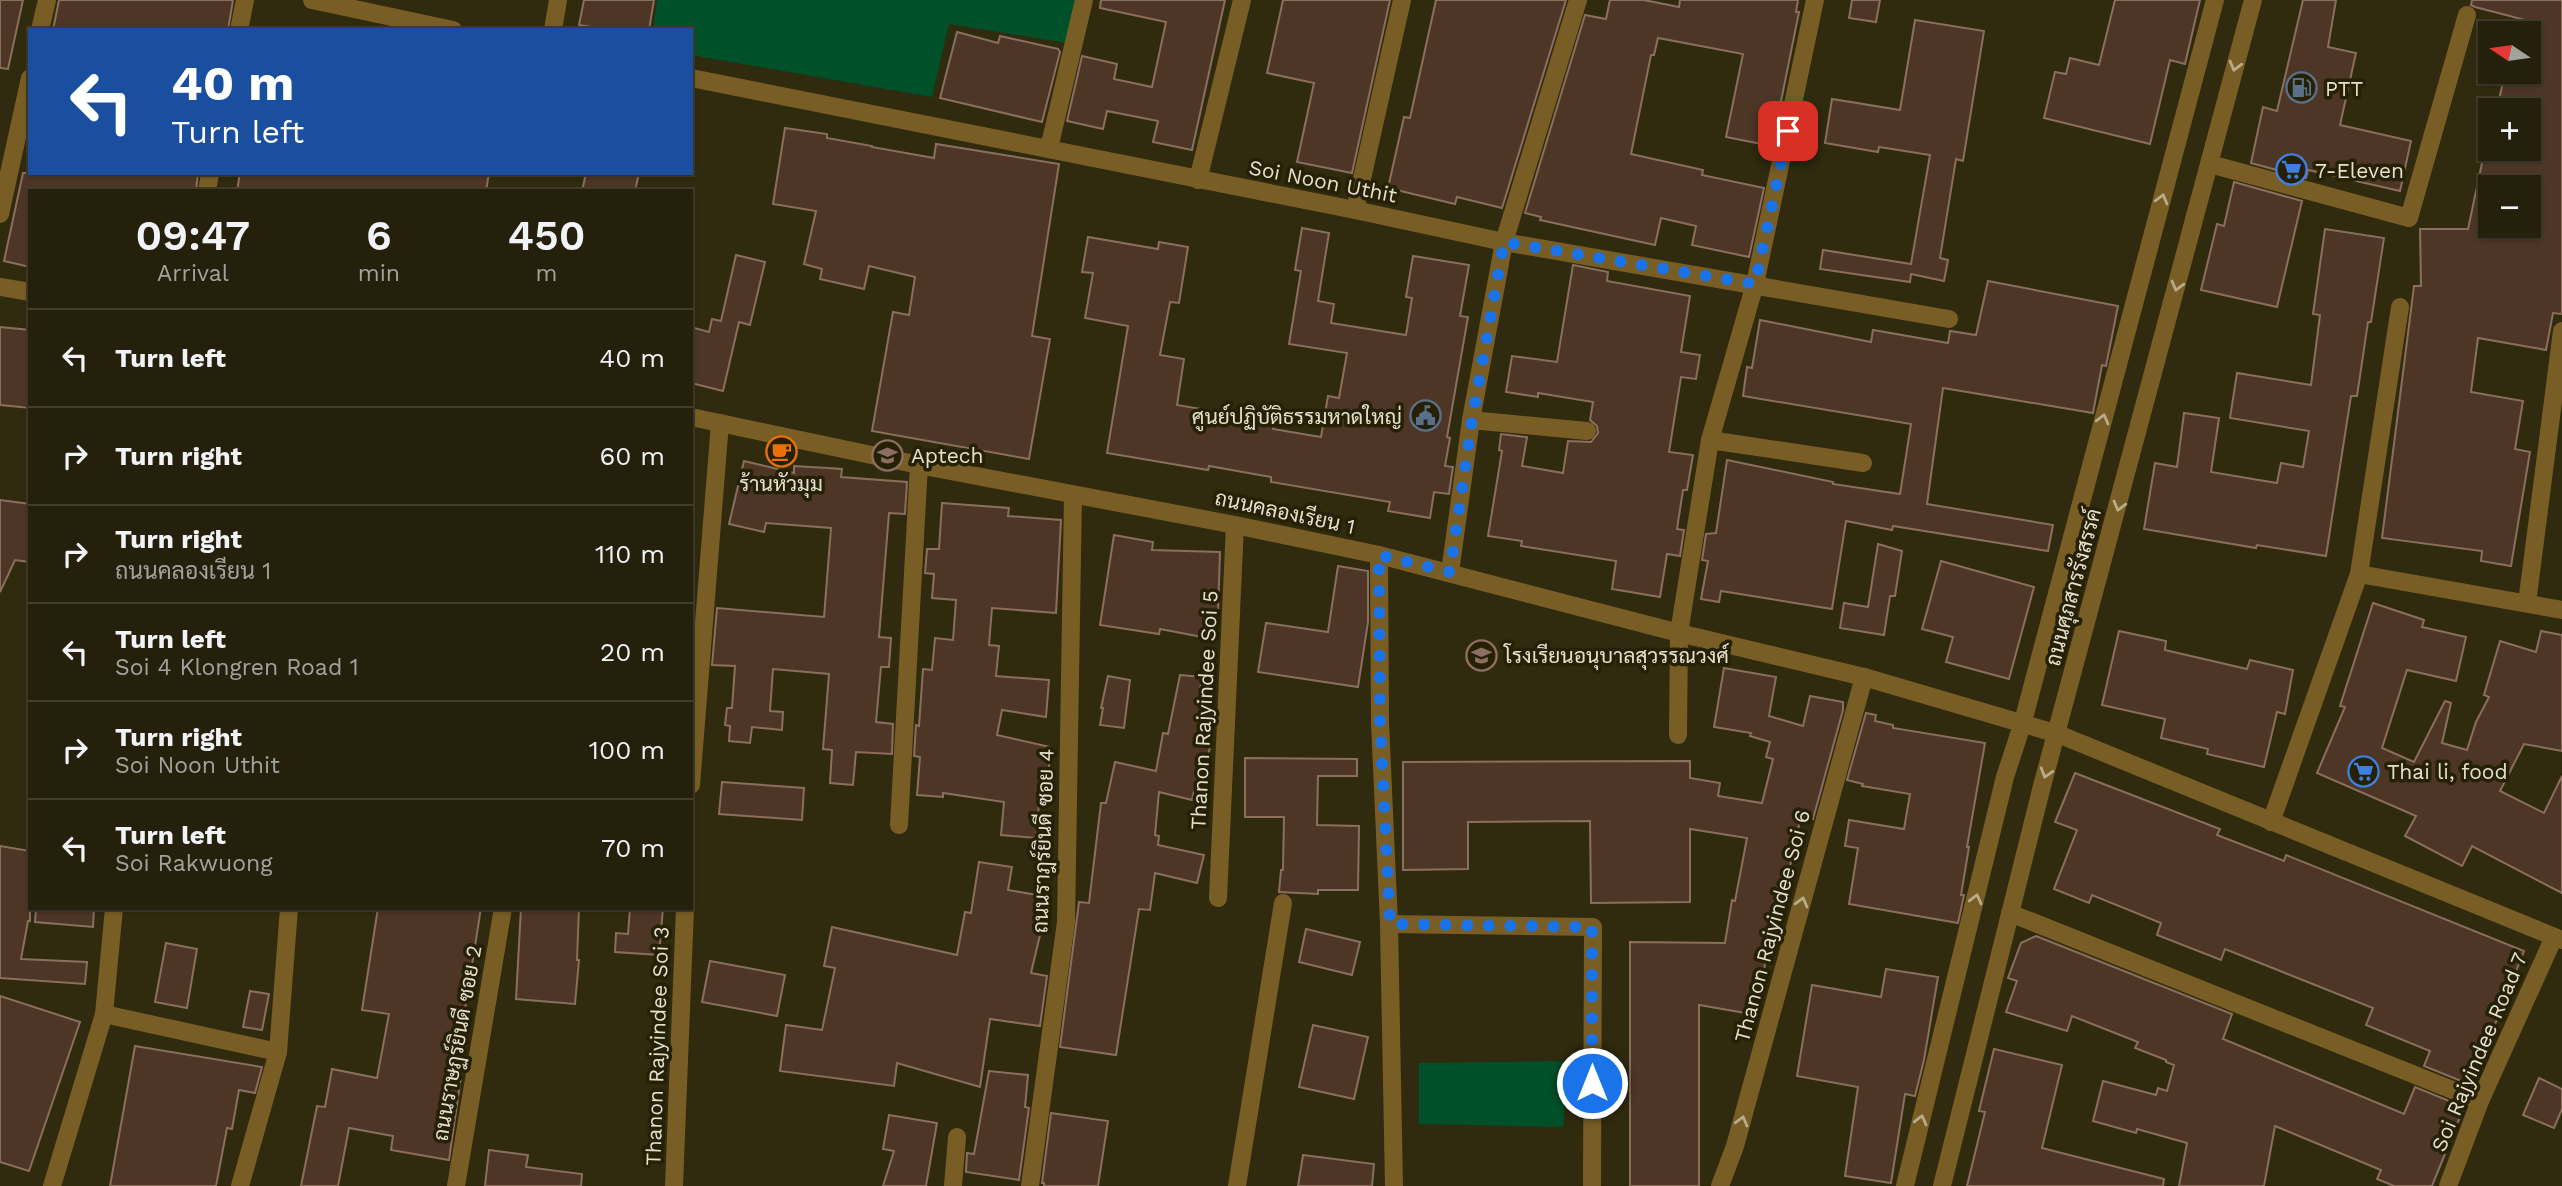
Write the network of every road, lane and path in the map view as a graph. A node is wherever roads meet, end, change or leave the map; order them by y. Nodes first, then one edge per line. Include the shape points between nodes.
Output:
1 (47, 0) edge
2 (245, 0) edge
3 (312, 0) edge
4 (558, 0) edge
5 (1084, 0) edge
6 (1242, 0) edge
7 (1402, 0) edge
8 (1578, 0) edge
9 (1815, 0) edge
10 (2215, 0) edge
11 (2253, 0) edge
12 (2467, 15) dead end
13 (40, 28) edge
14 (239, 28) edge
15 (444, 28) edge
16 (553, 28) edge
17 (693, 78) edge
18 (28, 87) edge
19 (1049, 148) junction
20 (2210, 163) junction
21 (1198, 180) junction
22 (1355, 210) junction
23 (0, 214) edge
24 (1504, 242) junction
25 (1755, 284) junction
26 (0, 287) edge
27 (28, 292) edge
28 (2400, 307) dead end
29 (1949, 318) dead end
30 (2562, 331) edge
31 (693, 417) edge
32 (1472, 420) junction
33 (720, 423) junction
34 (1587, 431) dead end
35 (1710, 440) junction
36 (1863, 463) dead end
37 (919, 465) junction
38 (1073, 495) junction
39 (1235, 524) junction
40 (1379, 555) junction
41 (1450, 572) junction
42 (2359, 574) junction
43 (2527, 603) junction
44 (2562, 610) edge
45 (1679, 633) junction
46 (1864, 677) junction
47 (2022, 725) junction
48 (2058, 734) junction
49 (1678, 735) dead end
50 (693, 760) edge
51 (2271, 822) junction
52 (899, 825) dead end
53 (1218, 898) dead end
54 (1283, 903) dead end
55 (114, 910) edge
56 (289, 910) edge
57 (503, 910) edge
58 (685, 910) edge
59 (2010, 913) junction
60 (1390, 924) junction
61 (2558, 938) edge
62 (104, 1014) junction
63 (278, 1052) junction
64 (2480, 1101) junction
65 (957, 1137) dead end
66 (52, 1186) edge
67 (240, 1186) edge
68 (456, 1186) edge
69 (674, 1186) edge
70 (953, 1186) edge
71 (1030, 1186) edge
72 (1237, 1186) edge
73 (1394, 1186) edge
74 (1592, 1186) edge
75 (1720, 1186) edge
76 (1905, 1186) edge
77 (1942, 1186) edge
78 (2448, 1186) edge

1 - 13 street
2 - 14 street
3 - 15 street
4 - 16 street
5 - 19 street
6 - 21 street
7 - 22 street
8 - 24 street
9 - 25 street
47 -> 10 street, ถนนศุภสารรังสรรค์
11 -> 20 street, ถนนศุภสารรังสรรค์
12 - 20 street via 2409,218
17 - 19 street, Soi Noon Uthit
18 - 23 street
19 - 21 street, Soi Noon Uthit
20 -> 48 street, ถนนศุภสารรังสรรค์
21 - 22 street, Soi Noon Uthit
22 - 24 street, Soi Noon Uthit
24 - 25 street, Soi Noon Uthit
24 - 32 street
25 - 29 street, Soi Noon Uthit
25 - 35 street
26 - 27 street
28 - 42 street
30 - 43 street
31 - 33 street, ถนนคลองเรียน 1
32 - 34 street
32 - 41 street
33 - 37 street, ถนนคลองเรียน 1
33 - 50 street
35 - 36 street
35 - 45 street
37 - 38 street, ถนนคลองเรียน 1
37 - 52 street
38 - 39 street, ถนนคลองเรียน 1
38 - 71 street, ถนนราฎร์ยินดี ซอย 4 via 1066,922
39 - 40 street, ถนนคลองเรียน 1
39 - 53 street, Thanon Rajyindee Soi 5
40 - 41 street, ถนนคลองเรียน 1
40 - 60 street via 1380,722
41 - 45 street, ถนนคลองเรียน 1
42 - 43 street
42 - 51 street
43 - 44 street
45 - 46 street, ถนนคลองเรียน 1
45 - 49 street
46 - 47 street, ถนนคลองเรียน 1
75 -> 46 street, Thanon Rajyindee Soi 6 via 1735,1146
47 - 48 street, ถนนคลองเรียน 1
76 -> 47 street, ถนนศุภสารรังสรรค์
48 - 51 street, ถนนคลองเรียน 1
48 -> 59 street, ถนนศุภสารรังสรรค์
51 - 61 street, ถนนคลองเรียน 1
54 - 72 street
55 - 62 street
56 - 63 street
57 - 68 street, ถนนราษฏร์ยินดี ซอย 2
58 - 69 street, Thanon Rajyindee Soi 3
59 - 64 street
59 - 77 street, ถนนศุภสารรังสรรค์
60 - 73 street
60 - 74 street via 1592,927
61 - 64 street, Soi Rajyindee Road 7
62 - 63 street
62 - 66 street
63 - 67 street
64 - 78 street, Soi Rajyindee Road 7
65 - 70 street

